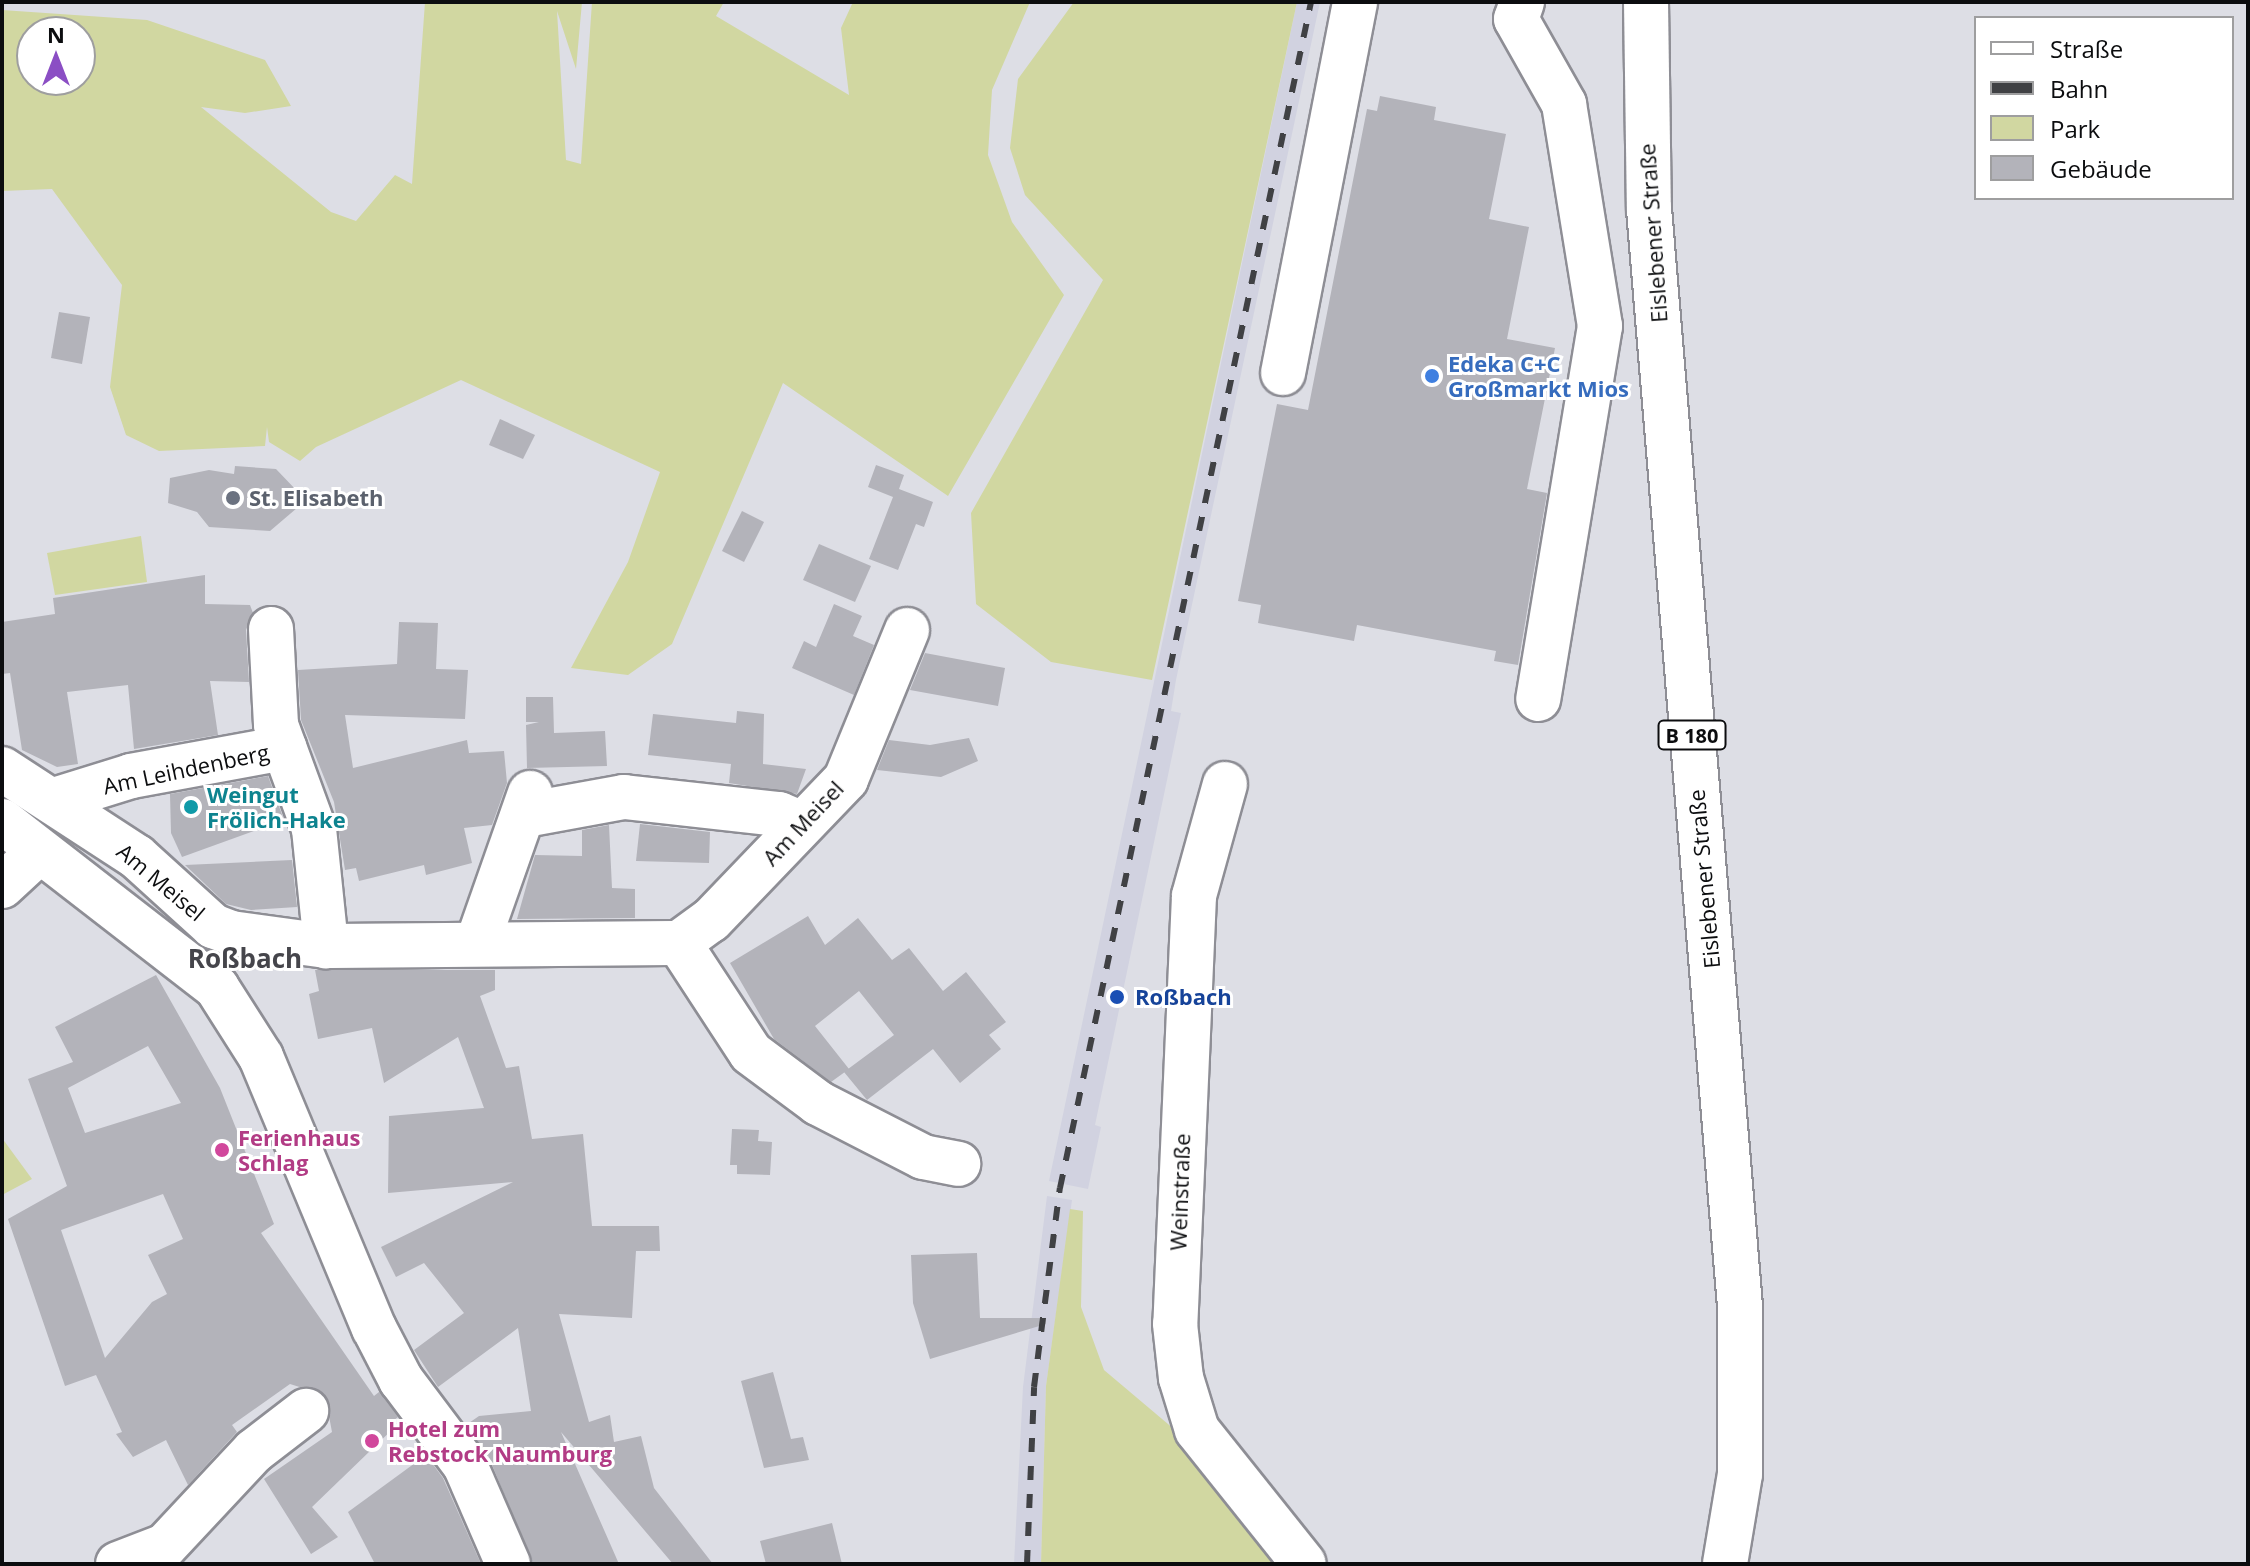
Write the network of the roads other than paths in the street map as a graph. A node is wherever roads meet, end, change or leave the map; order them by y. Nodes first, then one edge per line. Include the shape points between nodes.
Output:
1 (1355, 2) edge
2 (1522, 2) edge
3 (1646, 2) edge
4 (1283, 373) dead end
5 (271, 629) dead end
6 (907, 630) dead end
7 (1538, 699) dead end
8 (284, 748) junction
9 (2, 769) edge
10 (1225, 784) dead end
11 (54, 800) junction
12 (2, 821) edge
13 (802, 824) junction
14 (39, 852) junction
15 (2, 886) edge
16 (478, 941) junction
17 (679, 943) junction
18 (326, 946) junction
19 (958, 1164) dead end
20 (306, 1411) dead end
21 (118, 1564) edge
22 (508, 1564) edge
23 (1304, 1564) edge
24 (1725, 1564) edge

1 - 4 street
2 - 7 street via 1516,19 1564,104 1600,326
3 - 24 street, Eislebener Straße / B 180 via 1649,209 1740,1307 1740,1474
5 - 8 street via 276,725
6 - 13 street, Am Meisel via 846,779
8 - 11 street, Am Leihdenberg via 131,776
8 - 18 street via 314,829
9 - 11 street
10 - 23 street, Weinstraße via 1194,896 1175,1324 1181,1378 1197,1430
11 - 18 street, Am Meisel via 137,857 213,926 275,942
12 - 14 street
13 - 16 street via 779,814 624,797 528,804
13 - 17 street, Am Meisel via 711,920
14 - 15 street
14 - 22 street via 181,955 217,988 261,1057 374,1328 401,1380 465,1465
16 - 17 street, Am Meisel
16 - 18 street, Am Meisel
17 - 19 street via 751,1053 818,1103 923,1157
20 - 21 street via 254,1451 165,1546

